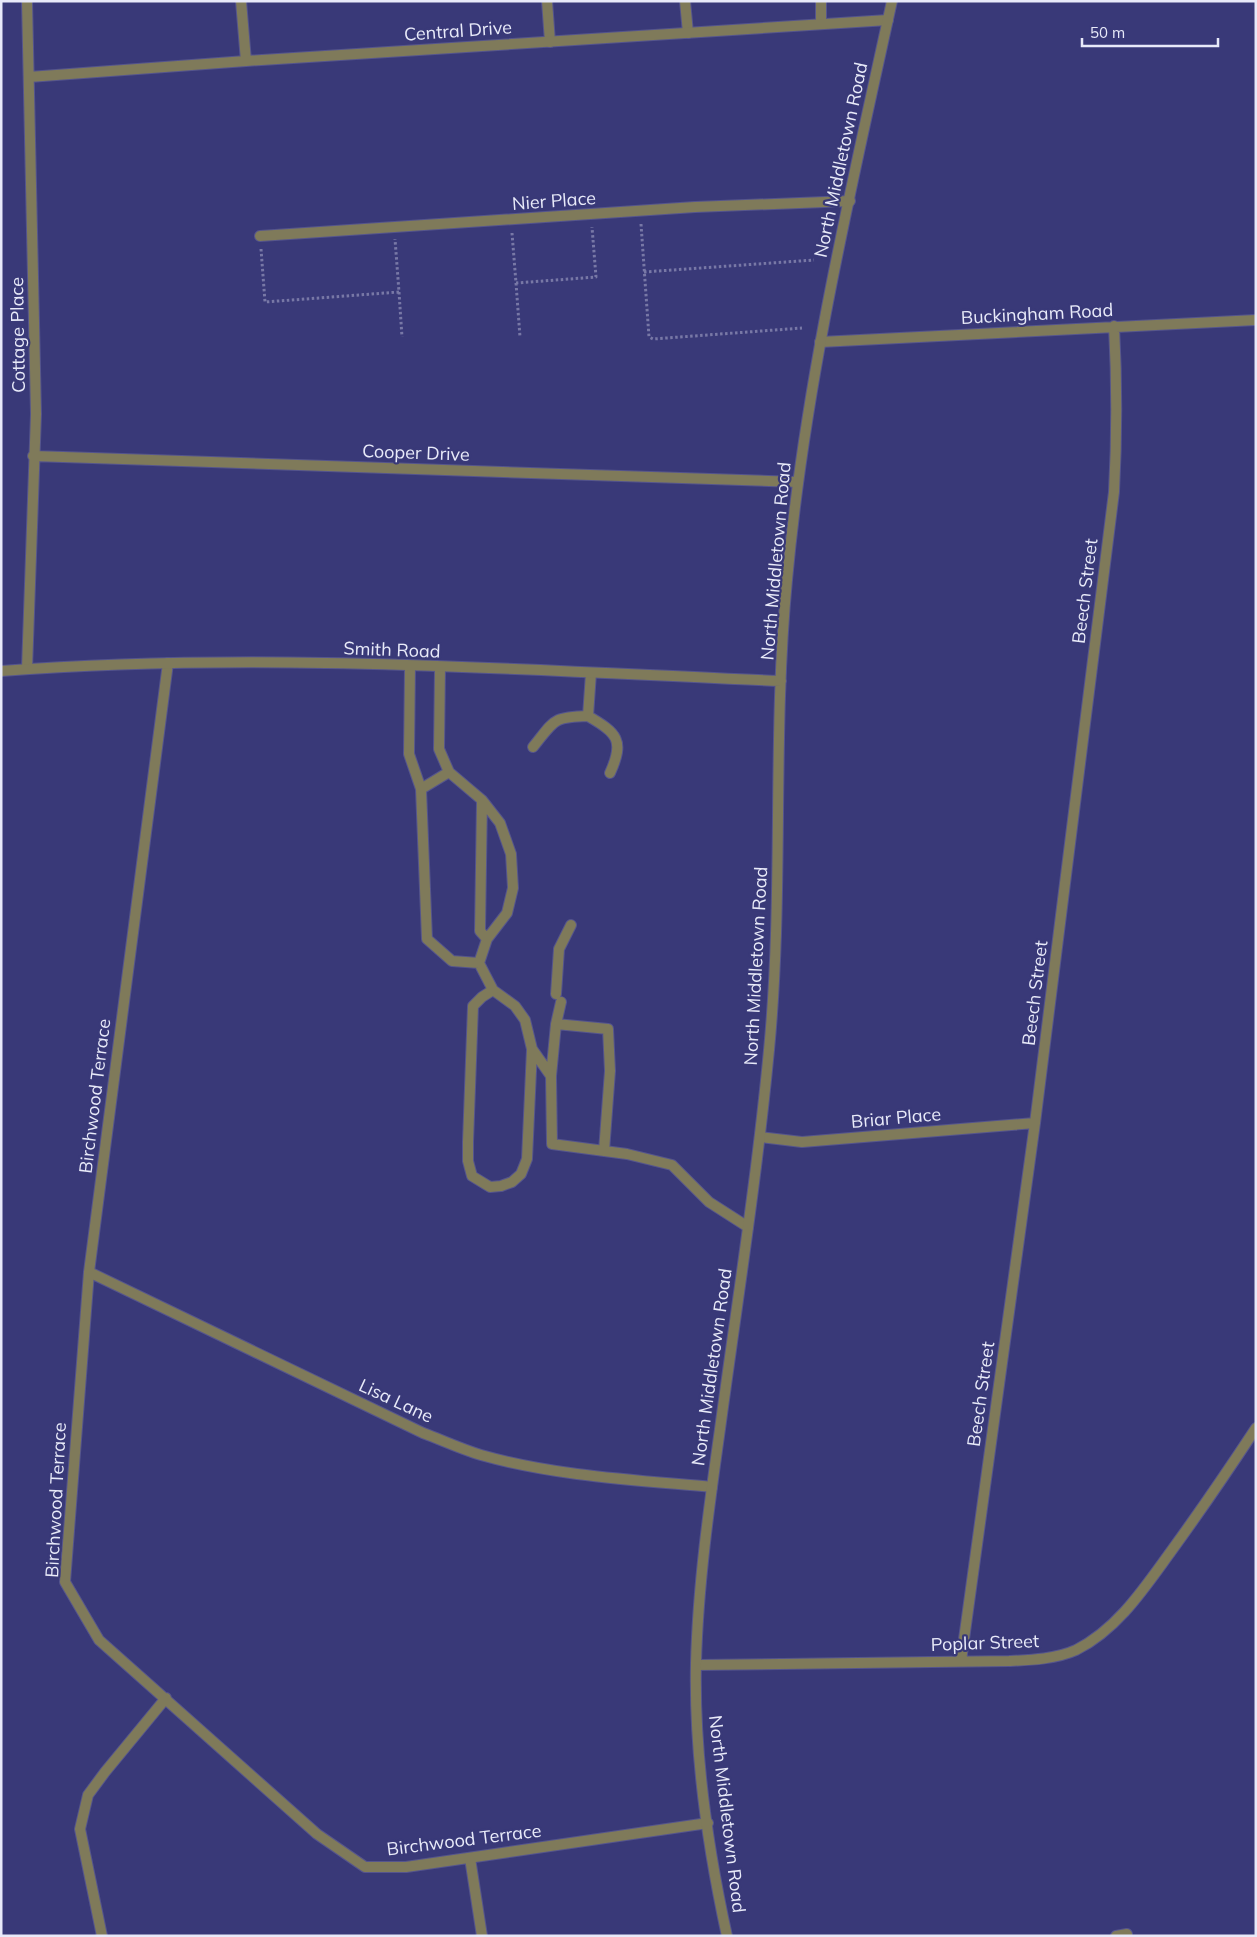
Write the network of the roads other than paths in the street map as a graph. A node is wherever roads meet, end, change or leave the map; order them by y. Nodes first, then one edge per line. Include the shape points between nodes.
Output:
1 (27, 1) edge
2 (241, 1) edge
3 (548, 1) edge
4 (685, 1) edge
5 (821, 1) edge
6 (892, 1) edge
7 (888, 20) junction
8 (822, 24) junction
9 (688, 33) junction
10 (550, 42) junction
11 (246, 61) junction
12 (29, 77) junction
13 (850, 201) junction
14 (260, 236) road end
15 (1256, 320) edge
16 (1114, 326) junction
17 (820, 342) junction
18 (33, 456) junction
19 (798, 482) junction
20 (168, 663) junction
21 (410, 666) junction
22 (440, 667) junction
23 (27, 669) junction
24 (1, 671) edge
25 (591, 673) junction
26 (781, 681) junction
27 (588, 716) junction
28 (533, 747) dead end
29 (449, 772) junction
30 (610, 773) dead end
31 (422, 789) junction
32 (482, 800) junction
33 (571, 925) dead end
34 (487, 939) junction
35 (479, 963) junction
36 (493, 990) junction
37 (556, 1024) junction
38 (532, 1049) junction
39 (551, 1076) junction
40 (1035, 1122) junction
41 (760, 1137) junction
42 (604, 1151) junction
43 (748, 1227) junction
44 (89, 1272) junction
45 (1256, 1428) edge
46 (712, 1487) junction
47 (961, 1661) junction
48 (696, 1665) junction
49 (166, 1698) junction
50 (708, 1823) junction
51 (470, 1858) junction
52 (1127, 1934) dead end
53 (102, 1936) edge
54 (482, 1936) edge
55 (727, 1936) edge
56 (1116, 1936) edge

1 - 12 street, Cottage Place
2 - 11 street
3 - 10 street
4 - 9 street
5 - 8 street
6 - 7 street, North Middletown Road
7 - 8 street, Central Drive
7 - 13 street, North Middletown Road
8 - 9 street, Central Drive
9 - 10 street, Central Drive
10 - 11 street, Central Drive
11 - 12 street, Central Drive
12 - 18 street, Cottage Place via 36,414
13 - 14 street, Nier Place
13 - 17 street, North Middletown Road
15 - 16 street, Buckingham Road
16 - 17 street, Buckingham Road
16 - 40 street, Beech Street via 1117,436 1114,492
17 - 19 street, North Middletown Road
18 - 19 street, Cooper Drive
18 - 23 street, Cottage Place
19 - 26 street, North Middletown Road via 786,582
20 - 21 street, Smith Road
20 - 23 street, Smith Road
20 - 44 street, Birchwood Terrace
21 - 22 street, Smith Road
21 - 31 street via 409,754
22 - 25 street, Smith Road
22 - 29 street via 439,749
23 - 24 street, Smith Road
25 - 26 street, Smith Road
25 - 27 street
26 - 41 street, North Middletown Road via 776,963
27 - 28 street via 554,721
27 - 30 street via 609,728 618,743 617,758
29 - 31 street
29 - 32 street
31 - 35 street via 427,938 452,962
32 - 34 street via 480,931
32 - 34 street via 500,823 511,854 513,888 508,913
33 - 37 street via 559,949
34 - 35 street
35 - 36 street
36 - 38 street via 515,1006 525,1020
36 - 38 street via 473,1006 468,1142 472,1176 490,1187 512,1182 521,1174 527,1159
37 - 39 street
37 - 42 street via 608,1029 610,1071
38 - 39 street
39 - 42 street via 552,1144
40 - 41 street, Briar Place via 802,1142
40 - 47 street, Beech Street
41 - 43 street, North Middletown Road
42 - 43 street via 672,1165 709,1202
43 - 46 street, North Middletown Road
44 - 46 street, Lisa Lane via 423,1433 480,1454 552,1470
44 - 49 street, Birchwood Terrace via 65,1582 99,1640
45 - 47 street, Poplar Street via 1154,1575 1102,1635 1074,1650 1042,1659
46 - 48 street, North Middletown Road
47 - 48 street, Poplar Street
48 - 50 street, North Middletown Road via 698,1747
49 - 51 street, Birchwood Terrace via 317,1834 365,1866 406,1867
49 - 53 street via 88,1795 80,1830
50 - 51 street, Birchwood Terrace
50 - 55 street, North Middletown Road
51 - 54 street
52 - 56 street

